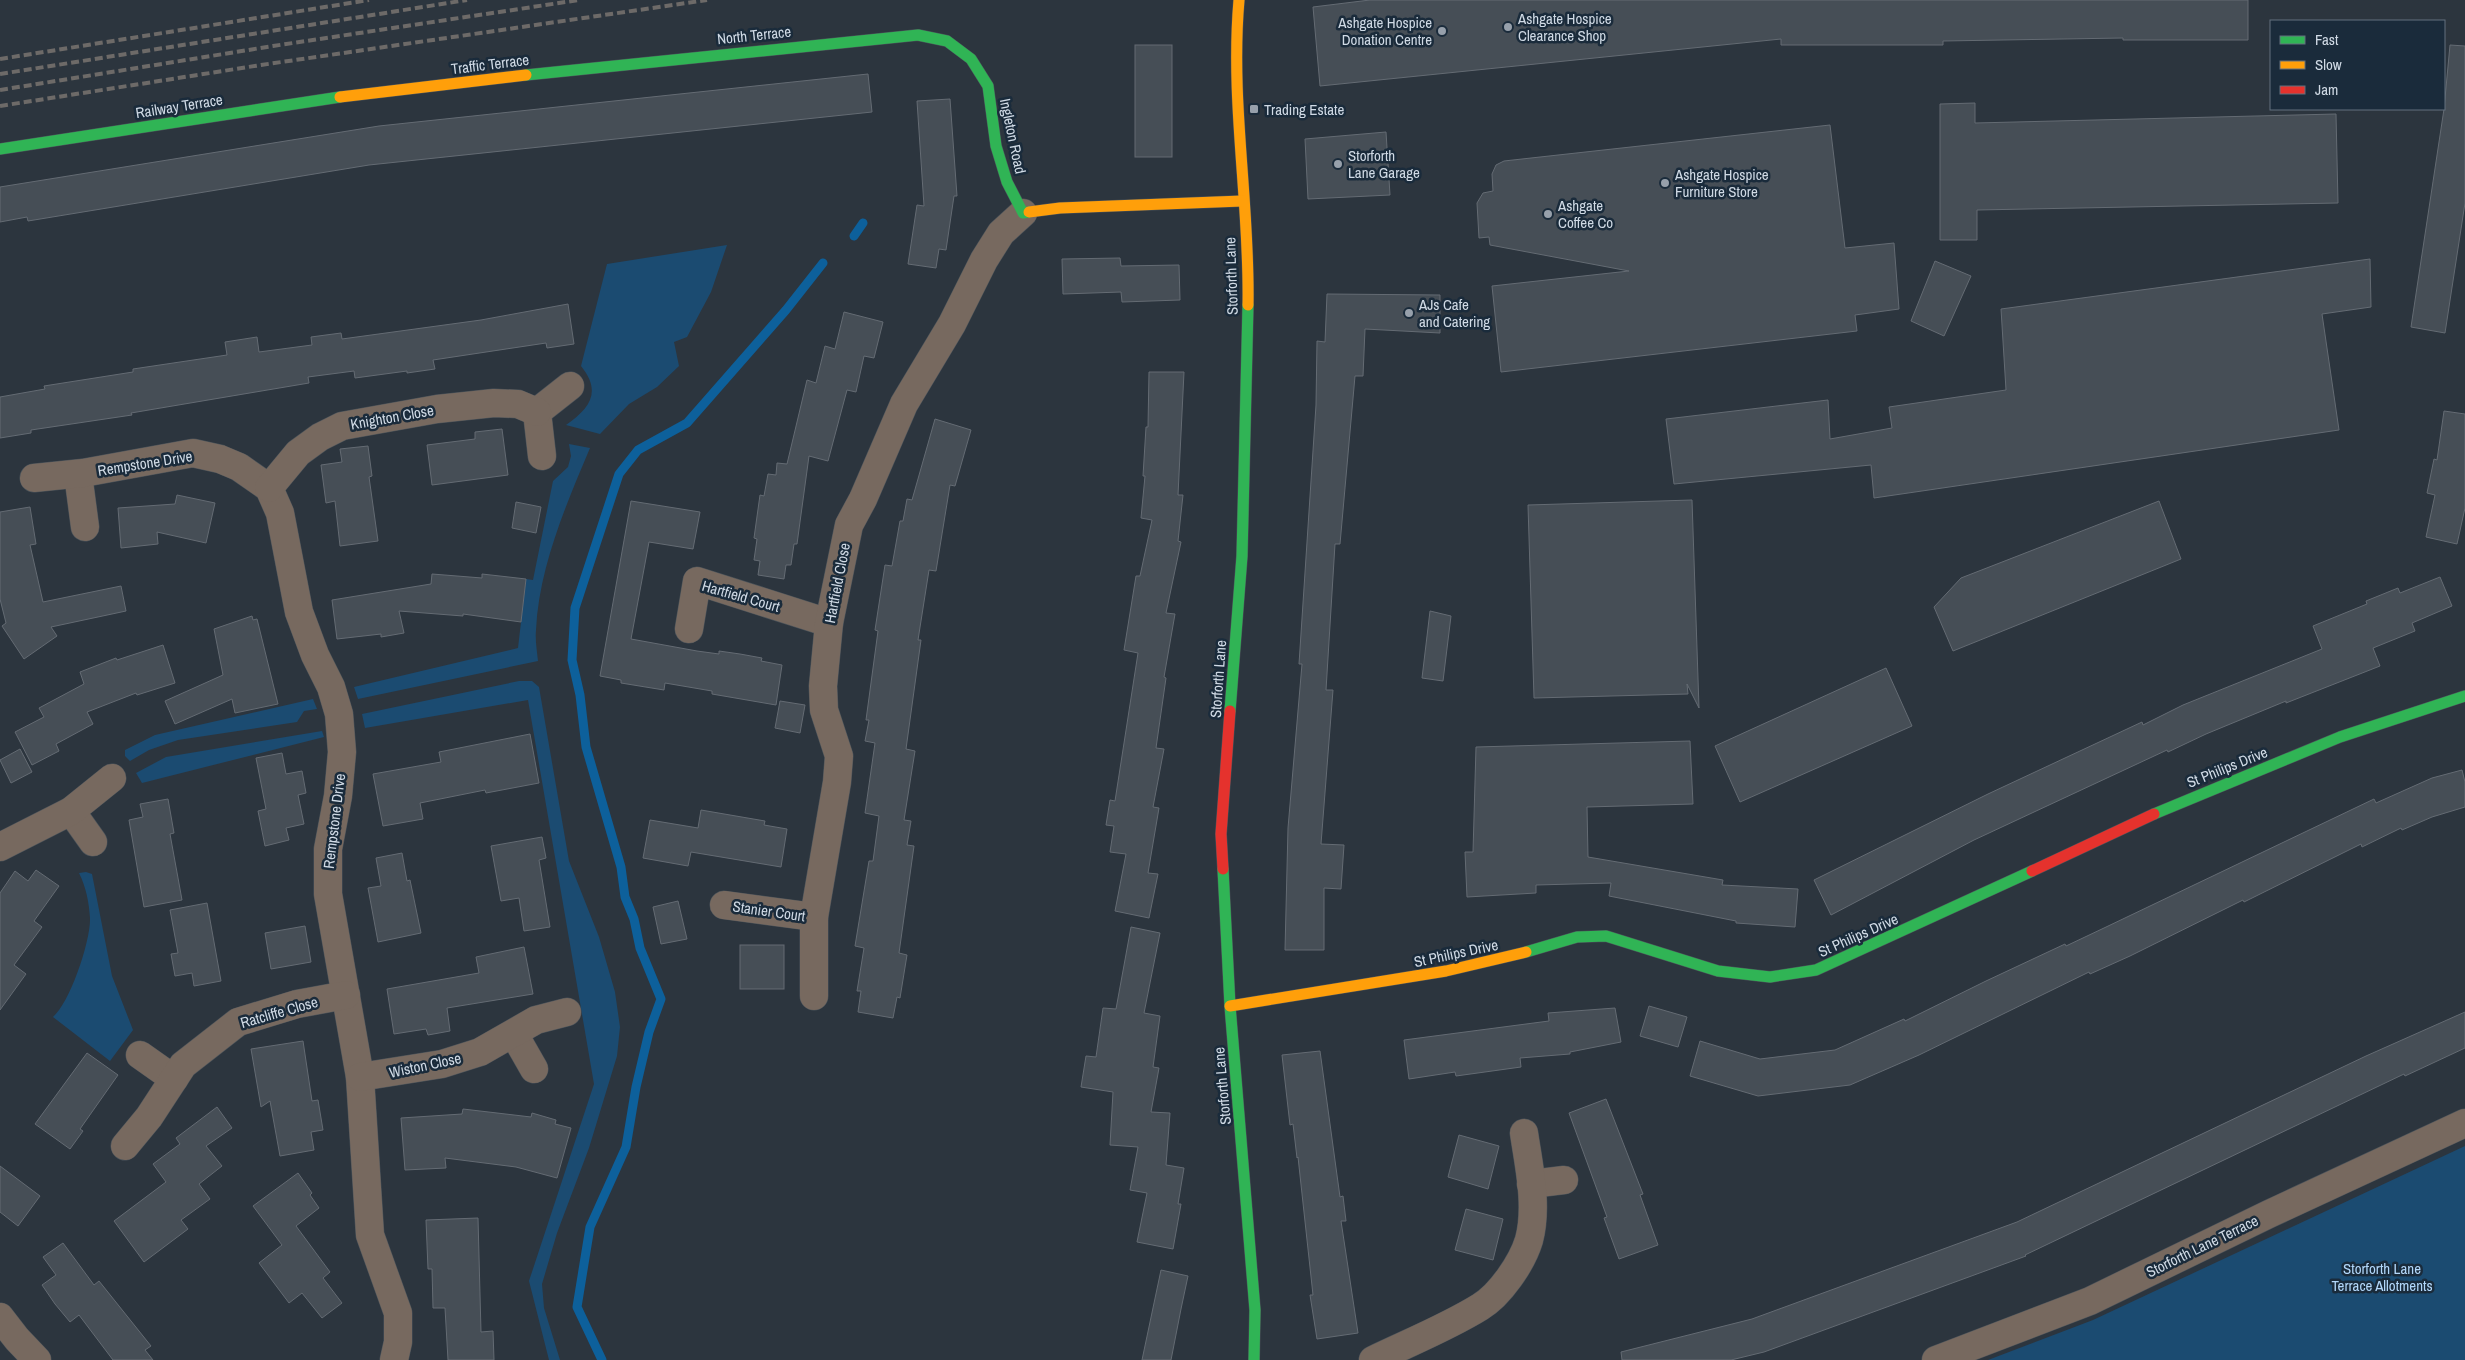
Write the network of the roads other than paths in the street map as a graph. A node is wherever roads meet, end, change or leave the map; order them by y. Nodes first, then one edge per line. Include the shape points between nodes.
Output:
1 (1239, 0) edge
2 (884, 38) joint
3 (627, 63) joint
4 (356, 95) joint
5 (3, 148) edge
6 (1242, 201) junction
7 (1023, 214) junction
8 (570, 386) dead end
9 (537, 412) junction
10 (542, 456) dead end
11 (78, 474) junction
12 (34, 478) dead end
13 (269, 488) junction
14 (85, 527) dead end
15 (829, 623) junction
16 (689, 629) dead end
17 (2465, 696) edge
18 (112, 778) dead end
19 (71, 810) junction
20 (93, 842) dead end
21 (0, 847) edge
22 (724, 905) dead end
23 (814, 917) junction
24 (346, 995) junction
25 (814, 996) dead end
26 (1230, 1006) junction
27 (567, 1012) dead end
28 (514, 1034) junction
29 (140, 1055) dead end
30 (534, 1069) dead end
31 (360, 1077) junction
32 (174, 1079) junction
33 (2465, 1123) edge
34 (1524, 1133) dead end
35 (125, 1146) dead end
36 (1564, 1180) dead end
37 (1531, 1184) junction
38 (0, 1317) edge
39 (37, 1360) edge
40 (394, 1360) edge
41 (1254, 1360) edge
42 (1373, 1360) edge
43 (1936, 1360) edge

1 - 6 street, Storforth Lane via 1235,47
2 - 3 street, North Terrace
2 - 7 street, Ingleton Road via 918,35 947,41 971,59 988,86 996,146 1007,182
3 - 4 street, Traffic Terrace
4 - 5 street, Railway Terrace
6 - 7 street via 1129,208 1060,208
6 - 26 street, Storforth Lane via 1248,289 1242,556 1221,834
7 - 15 street, Hartfield Close via 1001,233 988,253 952,324 904,404 849,525
8 - 9 street
9 - 10 street
9 - 13 street, Knighton Close via 518,404 494,403 437,409 342,426 320,437 298,454
11 - 12 street, Rempstone Drive
11 - 13 street, Rempstone Drive via 193,453 239,467
11 - 14 street, Rempstone Drive
13 - 24 street, Rempstone Drive via 280,513 299,612 340,714 342,752 326,870
15 - 16 street, Hartfield Court via 697,581
15 - 23 street, Hartfield Close via 824,710 839,756
17 - 26 street, St Philips Drive via 2340,738 2161,810 1816,970 1770,977 1718,972 1606,936 1577,938 1446,971
18 - 19 street
19 - 20 street
19 - 21 street
22 - 23 street, Stanier Court
23 - 25 street, Hartfield Close
24 - 31 street, Rempstone Drive
24 - 32 street, Ratcliffe Close via 297,1004 238,1022 182,1065
26 - 41 street, Storforth Lane via 1255,1310
27 - 28 street, Wiston Close via 536,1020
28 - 30 street
28 - 31 street, Wiston Close via 480,1052 442,1064
29 - 32 street
31 - 40 street, Rempstone Drive via 370,1235 398,1313
32 - 35 street, Ratcliffe Close
33 - 43 street, Storforth Lane Terrace via 2090,1302
34 - 37 street
36 - 37 street
37 - 42 street via 1532,1214 1528,1240 1512,1275 1481,1307
38 - 39 street

